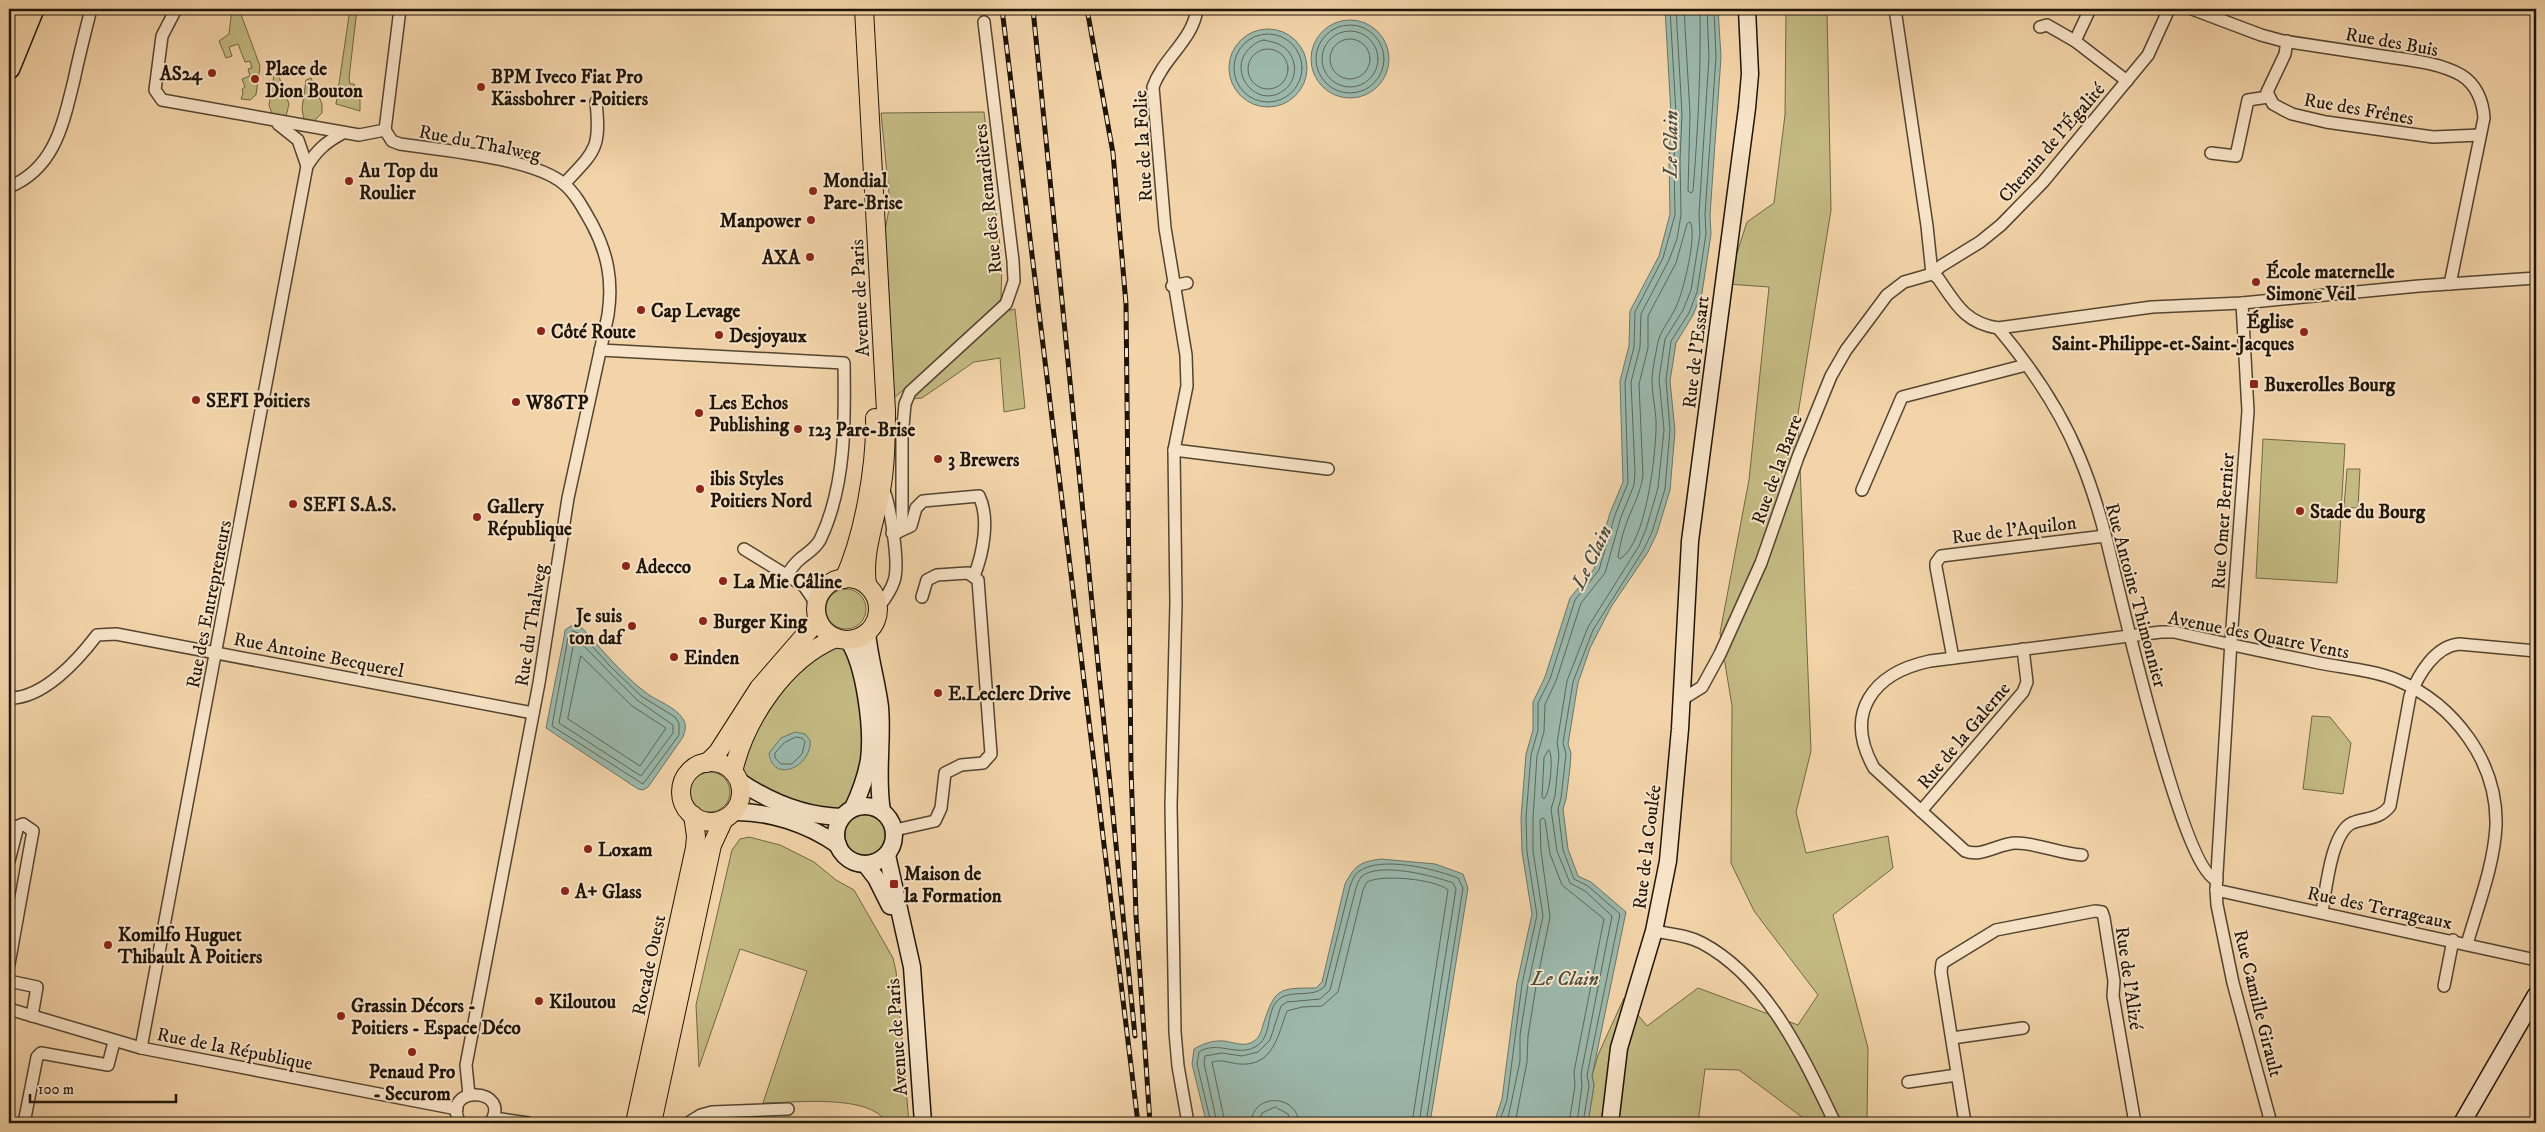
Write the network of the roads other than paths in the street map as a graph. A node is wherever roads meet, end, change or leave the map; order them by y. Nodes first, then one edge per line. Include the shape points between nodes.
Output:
1 (14, 9) edge
2 (33, 9) edge
3 (91, 9) edge
4 (176, 9) edge
5 (400, 9) edge
6 (851, 9) edge
7 (864, 9) edge
8 (1197, 9) edge
9 (1747, 9) edge
10 (1895, 9) edge
11 (2090, 9) edge
12 (2169, 9) edge
13 (2192, 9) edge
14 (984, 22) dead end
15 (9, 23) edge
16 (2040, 27) dead end
17 (2075, 41) junction
18 (2287, 41) junction
19 (9, 68) edge
20 (2127, 81) junction
21 (2268, 97) junction
22 (596, 102) dead end
23 (275, 122) junction
24 (385, 130) junction
25 (343, 133) junction
26 (2480, 135) junction
27 (2211, 153) dead end
28 (307, 166) junction
29 (564, 184) junction
30 (9, 187) edge
31 (1932, 274) junction
32 (2536, 278) edge
33 (1187, 283) dead end
34 (2450, 284) junction
35 (1172, 286) junction
36 (2242, 303) junction
37 (1998, 328) junction
38 (600, 350) junction
39 (2026, 365) junction
40 (1174, 450) junction
41 (1328, 469) dead end
42 (882, 484) junction
43 (1862, 490) dead end
44 (895, 532) junction
45 (2105, 536) junction
46 (744, 549) dead end
47 (974, 576) junction
48 (786, 577) junction
49 (844, 579) junction
50 (866, 584) junction
51 (804, 586) junction
52 (825, 588) junction
53 (922, 597) dead end
54 (878, 608) junction
55 (817, 613) junction
56 (867, 632) junction
57 (2130, 636) junction
58 (842, 639) junction
59 (2231, 646) junction
60 (2023, 650) junction
61 (2536, 652) edge
62 (216, 653) junction
63 (1953, 658) junction
64 (2413, 689) junction
65 (9, 698) edge
66 (1682, 700) junction
67 (533, 713) junction
68 (707, 762) junction
69 (736, 777) junction
70 (882, 811) junction
71 (847, 812) junction
72 (1921, 812) junction
73 (693, 816) junction
74 (728, 816) junction
75 (894, 830) junction
76 (838, 845) junction
77 (887, 855) junction
78 (2082, 855) dead end
79 (9, 861) edge
80 (866, 866) junction
81 (2217, 885) junction
82 (2322, 912) junction
83 (1654, 931) junction
84 (2453, 940) junction
85 (2467, 944) junction
86 (908, 948) junction
87 (2536, 960) edge
88 (9, 964) edge
89 (9, 981) edge
90 (2444, 986) dead end
91 (2536, 995) edge
92 (9, 1010) edge
93 (32, 1016) junction
94 (2023, 1028) dead end
95 (1952, 1038) junction
96 (114, 1042) junction
97 (141, 1048) junction
98 (1958, 1075) junction
99 (1908, 1082) dead end
100 (469, 1095) junction
101 (457, 1109) junction
102 (788, 1109) dead end
103 (637, 1117) edge
104 (492, 1120) edge
105 (24, 1123) edge
106 (460, 1123) edge
107 (528, 1123) edge
108 (626, 1123) edge
109 (652, 1123) edge
110 (688, 1123) edge
111 (923, 1123) edge
112 (1188, 1123) edge
113 (1610, 1123) edge
114 (1835, 1123) edge
115 (1965, 1123) edge
116 (2135, 1123) edge
117 (2271, 1123) edge
118 (2462, 1123) edge

1 - 15 highway
2 - 19 highway
3 - 30 street via 65,117 54,148 41,166
4 - 23 street via 162,36 155,90 162,100 260,116
5 - 24 street
6 - 49 main road, Avenue de Paris via 875,430 867,495 854,555
7 - 42 main road, Avenue de Paris via 886,411
8 - 35 street, Rue de la Folie via 1187,36 1158,72 1153,87
9 - 66 main road, Rue de l'Essart via 1748,108 1690,541
10 - 31 street
11 - 17 street
12 - 20 street, Chemin de l'Égalité via 2148,55
13 - 18 street, Rue des Buis via 2261,35
14 - 44 street, Rue des Renardières via 1014,281 1006,304 926,377 908,398 903,415 902,519
16 - 17 street via 2047,25
17 - 20 street
18 - 21 street via 2280,67 2269,84
18 - 26 street, Rue des Buis via 2418,61 2462,76 2472,86 2483,108
20 - 31 street, Chemin de l'Égalité via 2043,182 2001,225
21 - 26 street, Rue des Frênes via 2273,104 2292,114 2409,135
21 - 27 street via 2248,100 2236,156
22 - 29 street via 598,138 587,160
23 - 25 street
23 - 28 street via 298,140
24 - 25 street via 359,136
24 - 29 street, Rue du Thalweg via 392,141 400,144 523,164 544,171
25 - 28 street via 316,150
26 - 34 street, Rue des Buis
28 - 62 street, Rue des Entrepreneurs
29 - 38 street, Rue du Thalweg via 599,237 609,269 611,293
31 - 37 street via 1965,315 1975,322
31 - 66 street, Rue de la Barre via 1913,278 1892,291 1842,356 1798,457 1761,563 1720,654 1702,688
32 - 34 street
33 - 35 street
34 - 36 street
35 - 40 street, Rue de la Folie via 1186,355 1187,386
36 - 37 street via 2152,306
36 - 59 street, Rue Omer Bernier via 2248,411
37 - 39 street, Rue Antoine Thimonnier
38 - 48 street via 844,363 844,425 834,501 819,542 793,565
38 - 67 street, Rue du Thalweg via 568,498
39 - 43 street via 1902,397
39 - 45 street, Rue Antoine Thimonnier via 2079,456
40 - 41 street
40 - 112 street, Rue de la Folie via 1176,603 1171,806 1175,1023 1178,1066
42 - 44 street, Rue des Renardières via 889,499
42 - 50 main road, Avenue de Paris via 866,563
44 - 47 street via 911,526 916,508 924,501 979,496 985,508 980,563
44 - 54 street, Rue des Renardières via 895,579
45 - 57 street, Rue Antoine Thimonnier
45 - 63 street, Rue de l'Aquilon via 1941,556 1936,568
46 - 48 street
47 - 53 street via 968,573 931,577 923,587
47 - 75 street via 979,586 991,754 983,763 961,765 945,773 943,796 935,821
48 - 51 street
49 - 50 main road via 856,579
49 - 52 main road
50 - 54 main road via 875,595
51 - 52 street
51 - 55 street
52 - 55 main road via 819,595
54 - 56 main road via 875,621
55 - 58 main road via 825,631
55 - 68 main road via 759,688 718,752
56 - 58 main road via 858,638
56 - 70 main road via 880,706
57 - 59 street, Avenue des Quatre Vents via 2174,632
57 - 60 street, Avenue des Quatre Vents
57 - 81 street, Rue Antoine Thimonnier via 2186,831 2202,868
58 - 69 main road via 811,651 774,690 744,739
58 - 71 main road via 856,652 870,742 865,779
59 - 64 street, Avenue des Quatre Vents via 2383,676
59 - 81 street, Rue Omer Bernier
60 - 63 street, Avenue des Quatre Vents
60 - 72 street, Rue de la Galerne via 2027,682 2023,692
61 - 64 street via 2452,645 2437,654
62 - 65 street, Rue Antoine Becquerel via 116,634 97,635 80,658 49,683 30,696
62 - 67 street, Rue Antoine Becquerel
62 - 97 street, Rue des Entrepreneurs
63 - 72 street, Avenue des Quatre Vents via 1914,664 1900,670 1879,684 1864,708 1864,742 1874,768
64 - 82 street via 2390,806 2378,817 2351,824 2339,835
64 - 85 street, Avenue des Quatre Vents via 2458,723 2480,758 2491,790 2495,838
66 - 83 main road, Rue de la Coulée via 1668,861
67 - 100 street, Rue du Thalweg via 466,1065
68 - 69 main road via 717,763
68 - 73 main road via 691,770 682,784 683,802
69 - 71 main road via 760,796 778,804 814,814
69 - 74 main road via 740,798
70 - 71 main road via 868,805
70 - 75 main road
71 - 76 main road via 836,830
72 - 78 street, Avenue des Quatre Vents via 1968,852 1978,853 2017,843
73 - 74 main road via 708,822
73 - 103 main road, Rocade Ouest via 695,848
74 - 76 main road via 752,812 794,822
74 - 109 main road, Rocade Ouest via 712,845
75 - 77 main road via 894,843
76 - 80 main road via 853,862
77 - 80 main road
77 - 86 main road, Avenue de Paris
79 - 88 street via 18,826 23,824 34,831
80 - 86 main road, Avenue de Paris via 886,896
81 - 82 street, Rue des Terrageaux
81 - 117 street, Rue Camille Girault via 2217,905 2234,982
82 - 84 street, Rue des Terrageaux
83 - 113 main road via 1619,1048
83 - 114 street, Rue de la Coulée via 1692,939 1710,948 1743,975 1785,1026
84 - 85 street, Rue des Terrageaux
84 - 90 street
85 - 87 street, Rue des Terrageaux
86 - 111 main road, Avenue de Paris via 915,993
89 - 93 street via 37,987
91 - 118 main road
92 - 93 street, Rue de la République
93 - 96 street, Rue de la République
94 - 95 street
95 - 98 street, Rue de l'Alizé
95 - 116 street, Rue de l'Alizé via 1940,967 1946,959 1996,930 2099,911 2104,918 2114,980 2113,996
96 - 97 street, Rue de la République
96 - 105 street via 108,1065 41,1053 37,1057
97 - 101 street, Rue de la République
98 - 99 street
98 - 115 street, Rue de l'Alizé
100 - 101 street via 463,1098
100 - 104 street via 487,1097 493,1106
101 - 106 street
102 - 110 street via 712,1112
103 - 108 street
104 - 107 street

